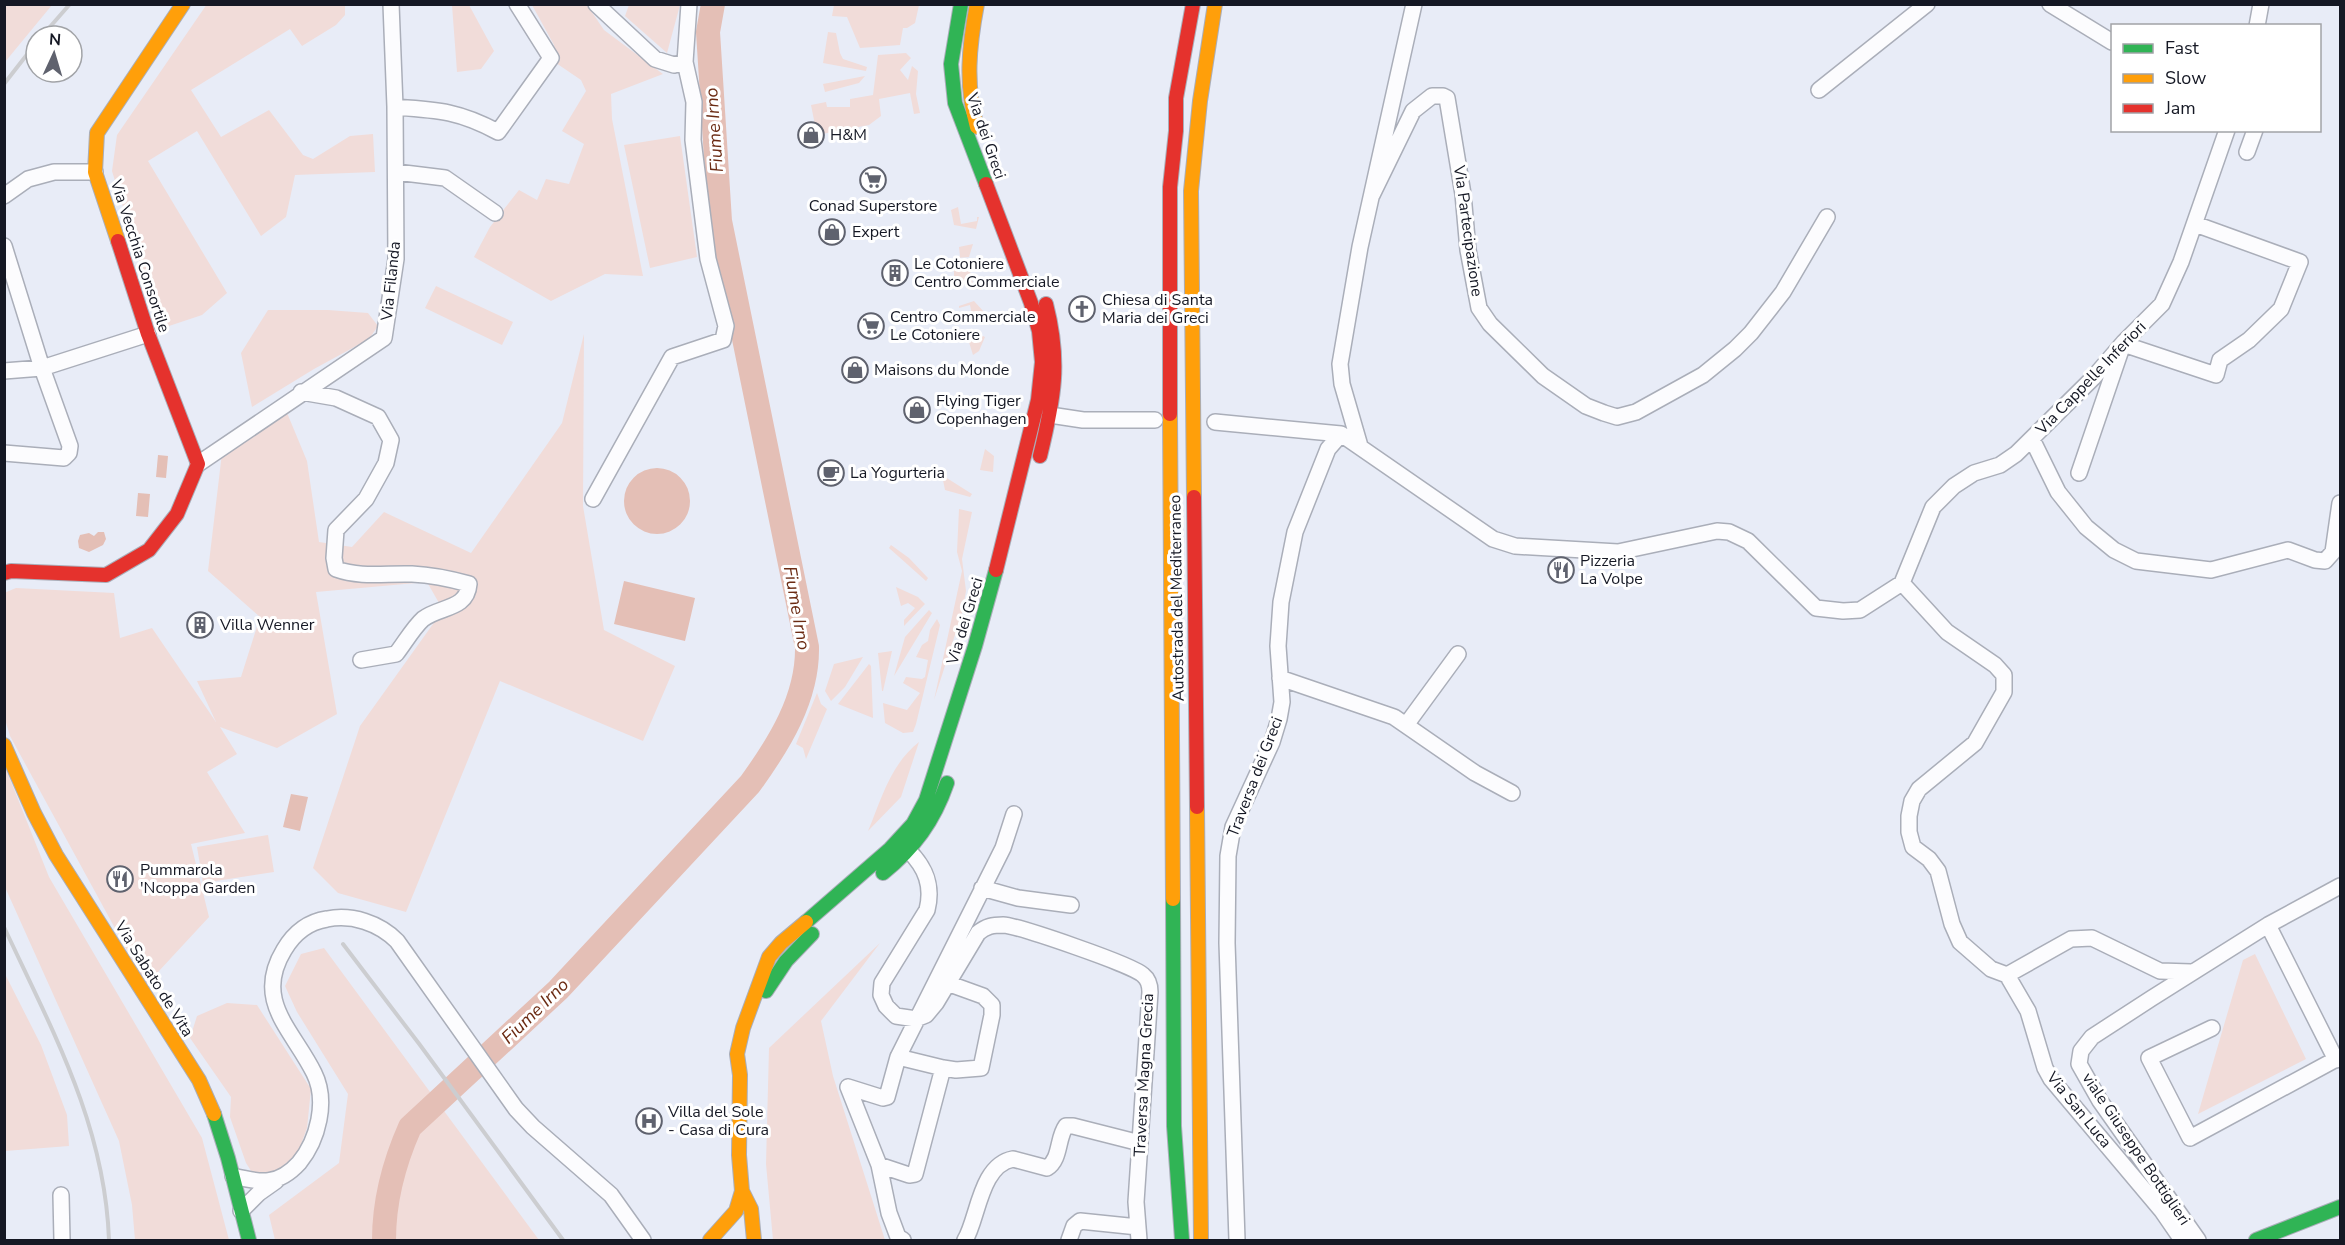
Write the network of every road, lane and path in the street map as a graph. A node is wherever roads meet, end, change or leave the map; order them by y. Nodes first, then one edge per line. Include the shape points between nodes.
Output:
1 (183, 4) edge
2 (391, 4) edge
3 (517, 4) edge
4 (596, 4) edge
5 (690, 4) edge
6 (961, 4) edge
7 (977, 4) edge
8 (1193, 4) edge
9 (1215, 4) edge
10 (1414, 4) edge
11 (1927, 4) edge
12 (2050, 4) edge
13 (2261, 4) edge
14 (2257, 24) edge
15 (2111, 41) edge
16 (685, 62) junction
17 (1819, 90) dead end
18 (395, 107) junction
19 (2226, 132) edge
20 (2254, 132) edge
21 (2247, 152) dead end
22 (95, 172) junction
23 (396, 172) junction
24 (1372, 195) junction
25 (4, 196) edge
26 (495, 213) dead end
27 (1827, 217) dead end
28 (2195, 224) junction
29 (4, 246) edge
30 (1035, 273) dead end
31 (1043, 294) dead end
32 (148, 334) junction
33 (2123, 344) junction
34 (42, 368) junction
35 (4, 370) edge
36 (301, 392) junction
37 (1050, 416) junction
38 (1155, 420) dead end
39 (1215, 422) dead end
40 (1341, 434) junction
41 (2032, 439) junction
42 (1360, 446) junction
43 (4, 453) edge
44 (198, 464) junction
45 (1037, 470) dead end
46 (2079, 473) dead end
47 (593, 499) dead end
48 (2340, 502) edge
49 (4, 573) edge
50 (1902, 583) junction
51 (1458, 654) dead end
52 (361, 660) dead end
53 (1280, 678) junction
54 (1406, 725) junction
55 (4, 745) edge
56 (949, 774) dead end
57 (1512, 793) dead end
58 (1014, 814) dead end
59 (909, 850) junction
60 (2340, 886) edge
61 (982, 888) junction
62 (1071, 905) dead end
63 (2268, 925) junction
64 (2194, 972) junction
65 (2007, 975) junction
66 (947, 983) junction
67 (916, 1019) junction
68 (2212, 1028) dead end
69 (898, 1057) junction
70 (2338, 1058) edge
71 (943, 1068) junction
72 (740, 1075) junction
73 (1174, 1126) junction
74 (1140, 1143) junction
75 (879, 1165) junction
76 (233, 1176) junction
77 (276, 1181) junction
78 (742, 1191) junction
79 (1199, 1193) junction
80 (61, 1195) dead end
81 (2340, 1207) edge
82 (242, 1211) junction
83 (1138, 1234) edge
84 (740, 1237) edge
85 (713, 1238) edge
86 (62, 1240) edge
87 (249, 1240) edge
88 (643, 1240) edge
89 (754, 1240) edge
90 (903, 1240) edge
91 (965, 1240) edge
92 (1069, 1240) edge
93 (1171, 1240) edge
94 (1182, 1240) edge
95 (1201, 1240) edge
96 (1213, 1240) edge
97 (1237, 1240) edge
98 (2182, 1240) edge
99 (2198, 1240) edge
100 (2256, 1240) edge

1 - 22 main road, Via Vecchia Consortile via 97,133
2 - 18 street, Via Filanda
3 - 18 street via 550,58 498,132 453,112
4 - 16 street via 655,59 674,65
5 - 16 street
6 - 72 main road, Via dei Greci via 951,64 953,93 1039,331 1042,362 1038,400 1001,554 926,800 904,835 769,957 743,1028 737,1054
7 - 30 main road, Via dei Greci via 967,74 968,96
8 - 73 main road, Autostrada del Mediterraneo via 1176,98 1170,187
9 - 79 main road, Autostrada del Mediterraneo via 1191,191
10 - 24 street
11 - 17 street
12 - 15 street
13 - 14 street
16 - 47 street via 694,102 693,140 708,259 726,326 723,340 672,357
18 - 23 street, Via Filanda
19 - 28 street, Via Cappelle Inferiori
20 - 21 street
22 - 25 street via 54,172 28,179
22 - 32 main road, Via Vecchia Consortile
23 - 26 street via 445,178
23 - 36 street, Via Filanda via 396,259 384,338
24 - 27 street, Via Partecipazione via 1413,111 1432,96 1447,98 1479,308 1490,324 1544,376 1586,406 1617,417 1636,412 1703,375 1735,349 1783,292
24 - 42 street via 1340,364
28 - 33 street, Via Cappelle Inferiori via 2162,304
28 - 33 street via 2300,262 2281,309 2249,340 2220,360 2216,375
29 - 34 street
31 - 37 main road via 1057,351
32 - 34 street
32 - 44 main road, Via Vecchia Consortile
33 - 41 street, Via Cappelle Inferiori
33 - 46 street
34 - 35 street
34 - 43 street via 70,446 69,453 64,458 52,459
36 - 44 street, Via Filanda
36 - 52 street via 336,399 378,417 391,440 386,463 366,499 336,530 336,570 353,575 415,574 469,584 462,602 423,619 396,654
37 - 38 street
37 - 45 main road
39 - 40 street
40 - 42 street
40 - 53 street, Traversa dei Greci via 1328,449 1295,531 1281,602
41 - 48 street via 2058,492 2086,527 2114,550 2136,561 2211,570 2288,550 2325,561 2333,552
41 - 50 street, Via Cappelle Inferiori via 2000,465 1974,473 1954,486 1933,507
42 - 50 street via 1493,539 1515,546 1618,552 1717,531 1729,532 1748,542 1816,608 1860,610
44 - 49 main road via 177,514 149,550 106,575
50 - 65 street via 1947,632 2004,675 2004,692 1975,743 1919,789 1911,809 1909,832 1913,847 1938,871 1960,942 1991,969
51 - 54 street
53 - 54 street via 1394,717
53 - 97 street, Traversa dei Greci via 1282,702 1278,725 1233,827 1228,856 1227,943
54 - 57 street via 1475,773
55 - 76 main road, Via Sabato de Vita via 56,855 199,1080 211,1103
56 - 59 main road via 935,815
58 - 61 street via 1003,848
59 - 67 street via 927,875 930,898 927,910 882,983 881,995 896,1016
59 - 72 main road via 796,949 766,991
60 - 63 street
61 - 62 street via 1018,898
61 - 67 street
63 - 64 street
63 - 70 street
64 - 65 street via 2160,971 2092,938 2071,939
64 - 99 street, viale Giuseppe Bottiglieri via 2092,1037 2079,1060 2100,1101
65 - 98 street, Via San Luca via 2028,1011 2051,1079
66 - 67 street, Traversa Magna Grecia via 931,1010
66 - 71 street via 984,996 993,1009 981,1068
66 - 74 street, Traversa Magna Grecia via 986,926 1014,926 1124,964 1142,974 1150,992
67 - 69 street
68 - 70 street via 2149,1058 2190,1138
69 - 71 street
69 - 75 street via 887,1097 848,1087
71 - 75 street via 915,1174
72 - 78 main road, Via dei Greci
73 - 93 main road via 1168,1168
73 - 94 main road
74 - 83 street, Traversa Magna Grecia
74 - 91 street via 1066,1126 1055,1159 1047,1168 1013,1159 999,1166 981,1192
75 - 90 street via 889,1213 898,1237
76 - 77 street via 254,1182
76 - 82 main road, Via Sabato de Vita
77 - 82 street
77 - 88 street via 306,1154 318,1124 320,1101 315,1074 277,1011 273,996 276,967 290,940 308,925 335,917 362,920 387,931 410,957 516,1109 611,1195
78 - 85 main road, Via dei Greci via 736,1211
78 - 89 main road, Via dei Greci via 751,1209
79 - 95 main road
79 - 96 main road
80 - 86 street
81 - 100 main road
82 - 87 main road, Via Sabato de Vita
83 - 92 street via 1080,1221
84 - 85 main road, Via dei Greci

